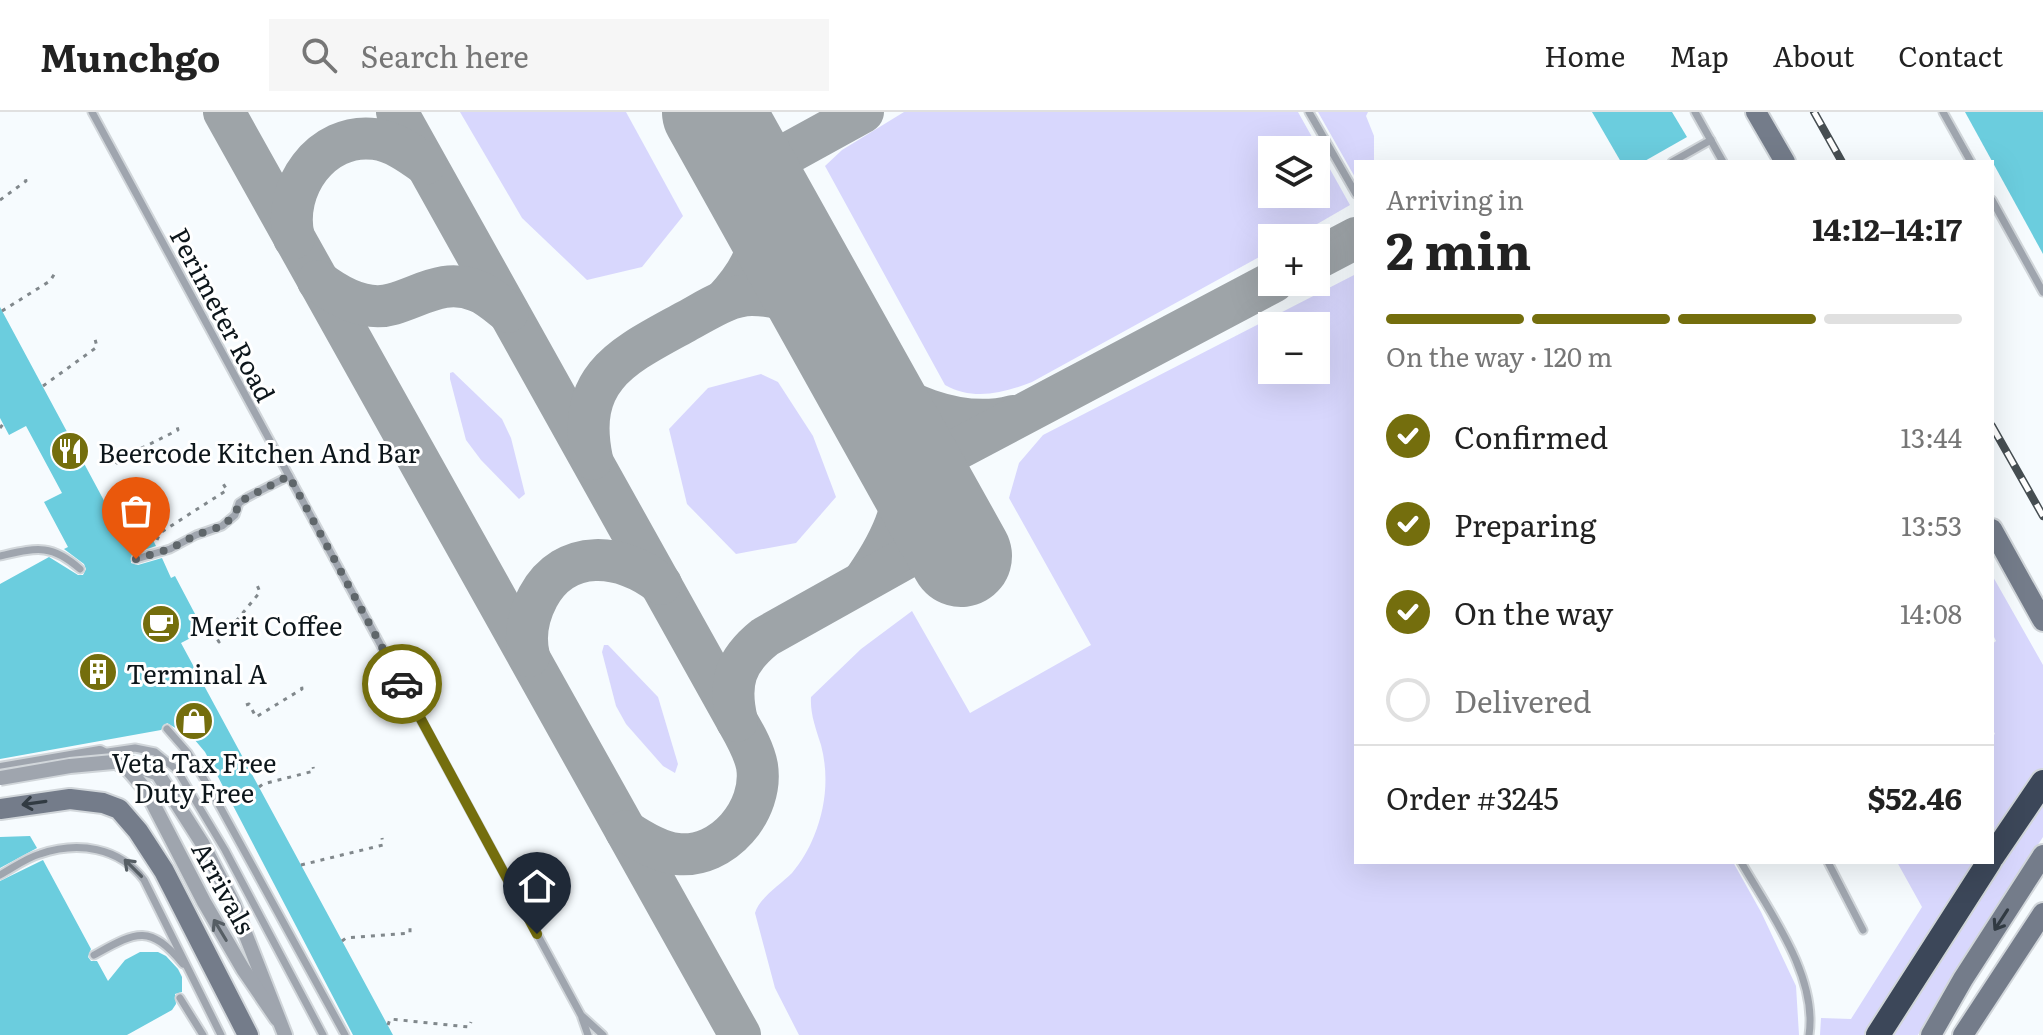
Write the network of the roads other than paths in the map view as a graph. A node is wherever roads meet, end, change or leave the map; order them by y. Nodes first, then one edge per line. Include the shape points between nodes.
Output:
1 (92, 112) edge
2 (1309, 112) edge
3 (1695, 112) edge
4 (1756, 112) edge
5 (1943, 112) edge
6 (1711, 140) junction
7 (1676, 160) edge
8 (1722, 160) edge
9 (1784, 160) edge
10 (1970, 160) edge
11 (1354, 191) edge
12 (1994, 204) edge
13 (2043, 292) edge
14 (289, 476) junction
15 (1994, 536) edge
16 (0, 556) edge
17 (136, 559) dead end
18 (80, 569) dead end
19 (2043, 621) edge
20 (167, 729) dead end
21 (100, 753) junction
22 (0, 770) edge
23 (0, 778) edge
24 (2043, 782) edge
25 (0, 809) edge
26 (1994, 854) edge
27 (2043, 855) edge
28 (1744, 864) edge
29 (1829, 864) edge
30 (1987, 864) edge
31 (0, 875) edge
32 (1960, 907) junction
33 (2043, 913) edge
34 (1863, 930) dead end
35 (94, 955) dead end
36 (190, 972) junction
37 (180, 998) dead end
38 (581, 1015) junction
39 (277, 1019) junction
40 (203, 1035) edge
41 (221, 1035) edge
42 (248, 1035) edge
43 (285, 1035) edge
44 (323, 1035) edge
45 (345, 1035) edge
46 (588, 1035) edge
47 (603, 1035) edge
48 (1809, 1035) edge
49 (1878, 1035) edge
50 (1898, 1035) edge
51 (1931, 1035) edge
52 (1963, 1035) edge

1 - 14 lane, Perimeter Road
2 - 11 lane
3 - 6 lane
4 - 9 main road
5 - 10 lane
6 - 7 lane
6 - 8 lane
12 - 13 lane
14 - 17 lane via 239,503 222,526
14 - 38 lane, Perimeter Road
15 - 19 main road
16 - 18 lane via 31,549 61,552
20 - 45 lane via 213,794
21 - 22 street
39 -> 21 street, Arrivals via 204,902 146,790 127,768
21 - 44 lane via 135,748 155,752 177,770
23 - 39 street, bridge via 124,761 158,774 234,905
24 - 26 highway
42 -> 25 main road via 164,871 119,809 70,799
27 -> 51 main road
28 - 48 lane via 1794,955 1806,990
29 - 34 lane
30 - 32 highway
36 -> 31 lane via 144,880 121,857 103,849 78,848 40,854
32 - 49 highway
32 - 50 highway
33 - 52 main road
35 - 36 lane via 130,936 155,937
36 - 41 lane
37 - 40 lane
38 - 46 lane
38 - 47 lane, Perimeter Road
39 - 43 street

